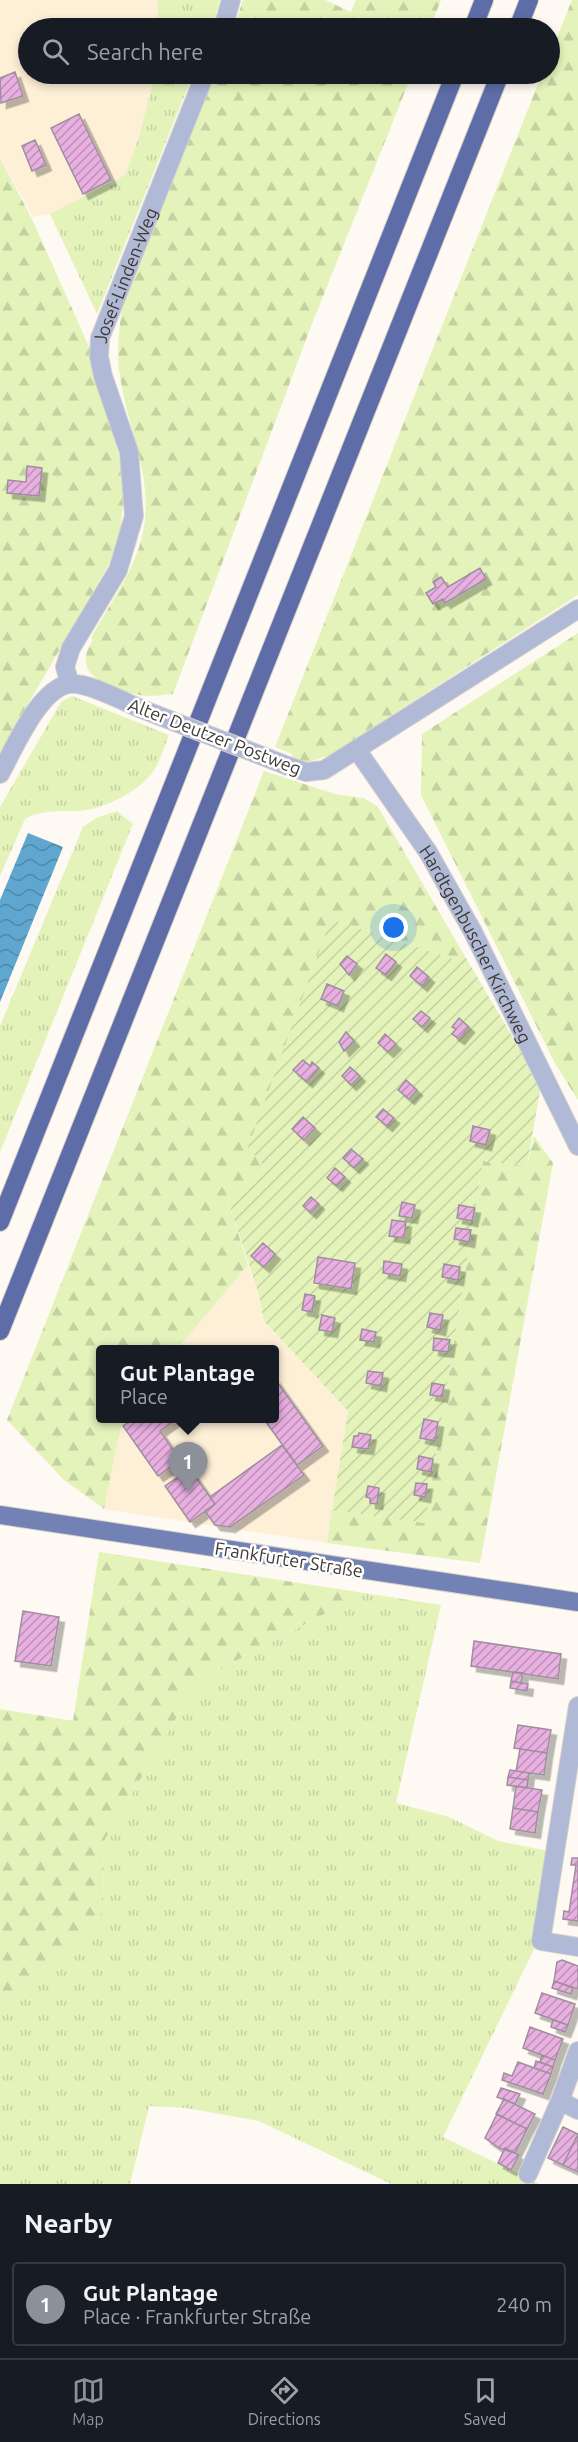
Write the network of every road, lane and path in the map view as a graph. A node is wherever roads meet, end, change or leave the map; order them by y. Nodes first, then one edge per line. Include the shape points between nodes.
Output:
1 (231, 0) edge
2 (484, 0) edge
3 (529, 0) edge
4 (226, 18) edge
5 (477, 18) edge
6 (522, 18) edge
7 (201, 84) edge
8 (451, 84) edge
9 (496, 84) edge
10 (578, 609) edge
11 (70, 684) junction
12 (357, 750) junction
13 (0, 774) edge
14 (578, 1146) edge
15 (0, 1222) edge
16 (0, 1331) edge
17 (0, 1515) edge
18 (578, 1602) edge
19 (578, 1706) edge
20 (578, 1947) edge
21 (578, 2051) edge
22 (560, 2101) junction
23 (578, 2110) edge
24 (528, 2174) dead end

1 - 4 street
2 - 5 highway
3 - 6 highway
7 - 11 street, Josef-Linden-Weg via 100,338 99,357 129,452 134,516 118,570 71,648 65,667
8 - 15 highway
9 - 16 highway
10 - 12 street, Alter Deutzer Postweg
11 - 12 street, Alter Deutzer Postweg, bridge via 306,772 324,770
11 - 13 street via 50,692
12 - 14 street, Hardtgenbuscher Kirchweg via 428,852
17 - 18 main road, Frankfurter Straße
19 - 20 street via 541,1941
21 - 22 street
22 - 23 street
22 - 24 street

